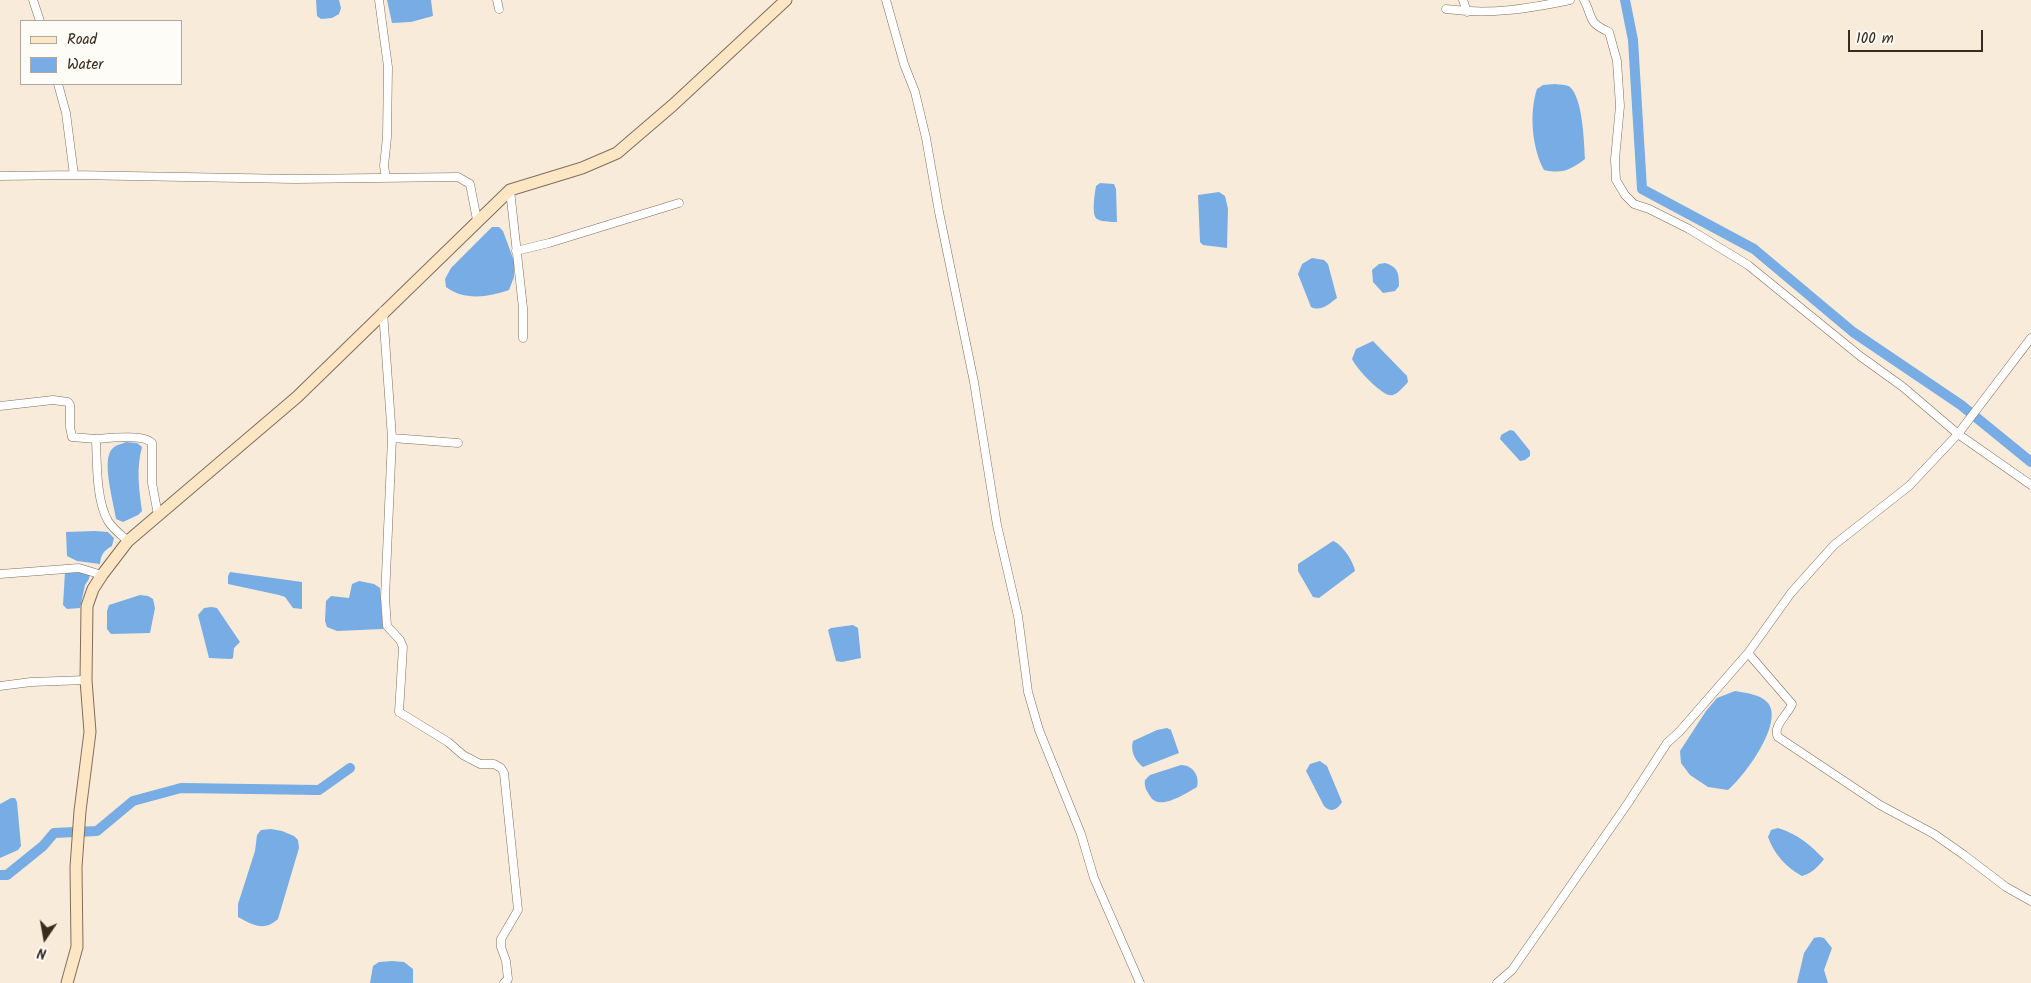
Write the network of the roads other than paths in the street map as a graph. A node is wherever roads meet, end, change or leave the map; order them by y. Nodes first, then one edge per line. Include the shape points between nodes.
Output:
1 (33, 0) edge
2 (379, 0) edge
3 (497, 0) edge
4 (786, 0) edge
5 (886, 0) edge
6 (1463, 0) edge
7 (1570, 0) edge
8 (1584, 0) edge
9 (1446, 8) dead end
10 (498, 9) dead end
11 (1466, 12) junction
12 (40, 20) edge
13 (58, 85) edge
14 (74, 175) junction
15 (0, 176) edge
16 (386, 178) junction
17 (510, 190) junction
18 (679, 203) dead end
19 (478, 220) junction
20 (516, 252) junction
21 (384, 311) junction
22 (524, 338) dead end
23 (2031, 338) edge
24 (0, 406) edge
25 (1960, 431) junction
26 (392, 438) junction
27 (96, 439) junction
28 (458, 443) dead end
29 (2031, 485) edge
30 (158, 515) junction
31 (128, 541) junction
32 (0, 574) edge
33 (102, 575) junction
34 (1748, 653) junction
35 (86, 680) junction
36 (0, 686) edge
37 (2031, 900) edge
38 (67, 983) edge
39 (504, 983) edge
40 (1140, 983) edge
41 (1497, 983) edge

1 - 12 street
2 - 16 street via 388,67
3 - 10 street
4 - 17 main road via 617,153 582,168
5 - 40 street via 926,138 974,382 1001,544 1018,616 1028,692 1094,878
6 - 11 street
7 - 11 street via 1501,12
8 - 25 street via 1592,21 1609,32 1614,45 1620,106 1616,180 1625,195 1634,204 1689,229 1748,265 1860,356
9 - 11 street
13 - 14 street via 66,113
14 - 15 street
14 - 16 street
16 - 19 street via 458,177 470,184
17 - 19 main road
17 - 20 street
18 - 20 street
19 - 21 main road
20 - 22 street
21 - 26 street
21 - 30 main road via 297,397
23 - 25 street
24 - 27 street via 66,400 70,405 72,436
25 - 29 street
25 - 34 street via 1909,486 1834,545 1790,593
26 - 28 street
26 - 39 street via 385,598 387,626 403,647 398,712 448,742 463,755 480,764 494,764 504,773 518,910 501,939 508,978
27 - 30 street via 138,438 152,443 152,483
27 - 31 street via 97,471 105,514
30 - 31 main road
31 - 33 main road
32 - 33 street via 79,568
33 - 35 main road via 87,606
34 - 37 street via 1792,704 1777,728 1778,737 1880,805 1934,834 2006,887
34 - 41 street via 1667,743 1512,970
35 - 36 street
35 - 38 main road via 90,732 78,840 77,947

